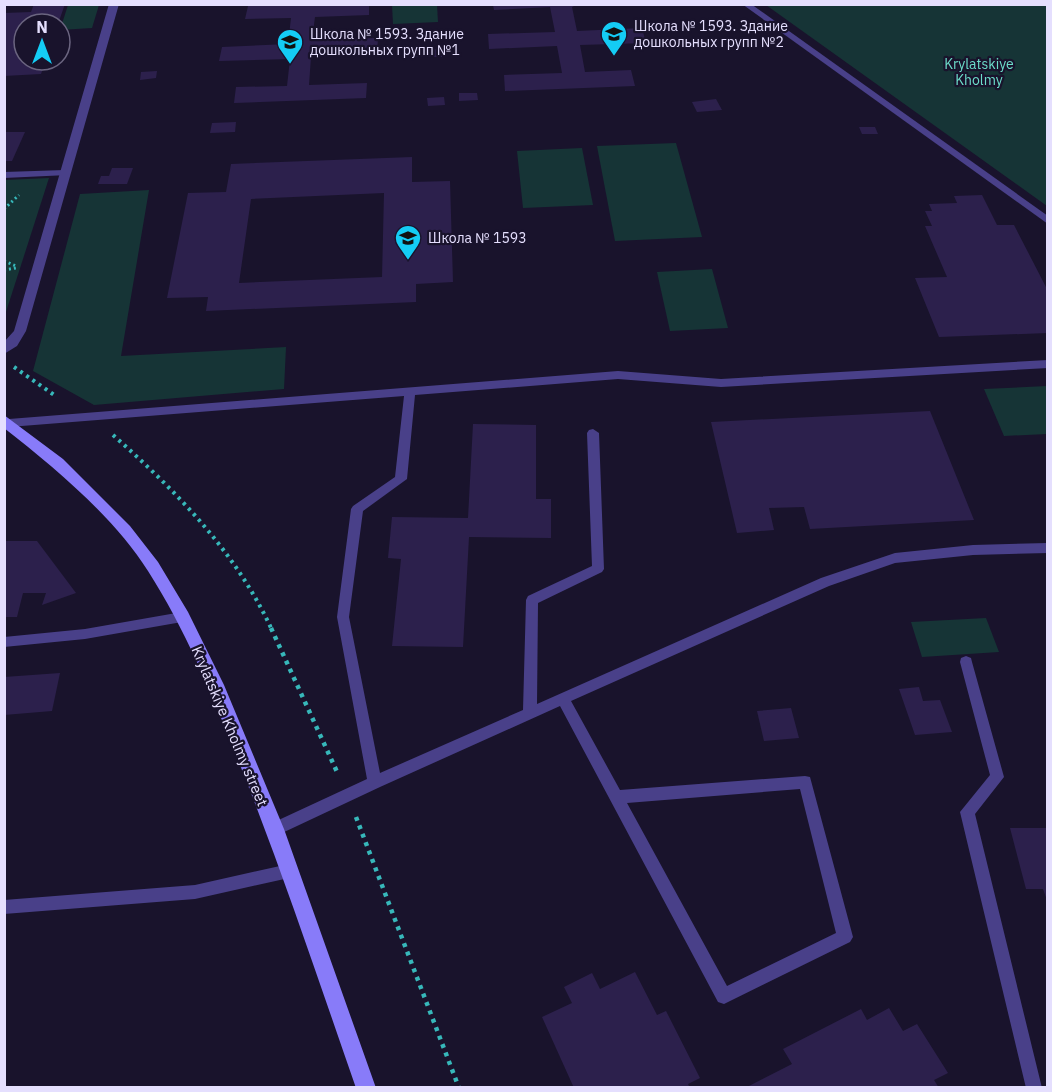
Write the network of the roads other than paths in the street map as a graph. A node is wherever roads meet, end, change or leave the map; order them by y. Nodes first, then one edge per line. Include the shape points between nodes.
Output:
1 (114, 4) edge
2 (746, 4) edge
3 (65, 173) junction
4 (4, 175) edge
5 (1047, 221) edge
6 (4, 350) edge
7 (1047, 364) edge
8 (410, 391) junction
9 (7, 421) edge
10 (593, 433) dead end
11 (1047, 548) edge
12 (182, 616) junction
13 (4, 642) edge
14 (966, 662) dead end
15 (563, 698) junction
16 (530, 713) junction
17 (375, 782) junction
18 (616, 797) junction
19 (274, 829) junction
20 (289, 871) junction
21 (4, 908) edge
22 (366, 1088) edge
23 (1034, 1088) edge

1 - 3 street
2 - 5 lane
3 - 4 lane
3 - 6 street via 20,331
7 - 8 lane via 720,383 618,375
8 - 9 lane
8 - 17 lane via 401,479 357,509 343,617
9 - 12 street, Krylatskiye Kholmy street via 58,463 125,531 153,566
10 - 16 lane via 598,569 531,600
11 - 15 lane via 895,558 825,582
12 - 13 lane via 85,634
12 - 19 street, Krylatskiye Kholmy street via 216,685
14 - 23 lane via 997,777 968,812
15 - 16 lane
15 - 18 lane
16 - 17 lane
17 - 19 lane
18 - 18 lane via 724,996 845,937 805,782
19 - 20 street, Krylatskiye Kholmy street
20 - 21 lane via 195,892
20 - 22 street, Krylatskiye Kholmy street

